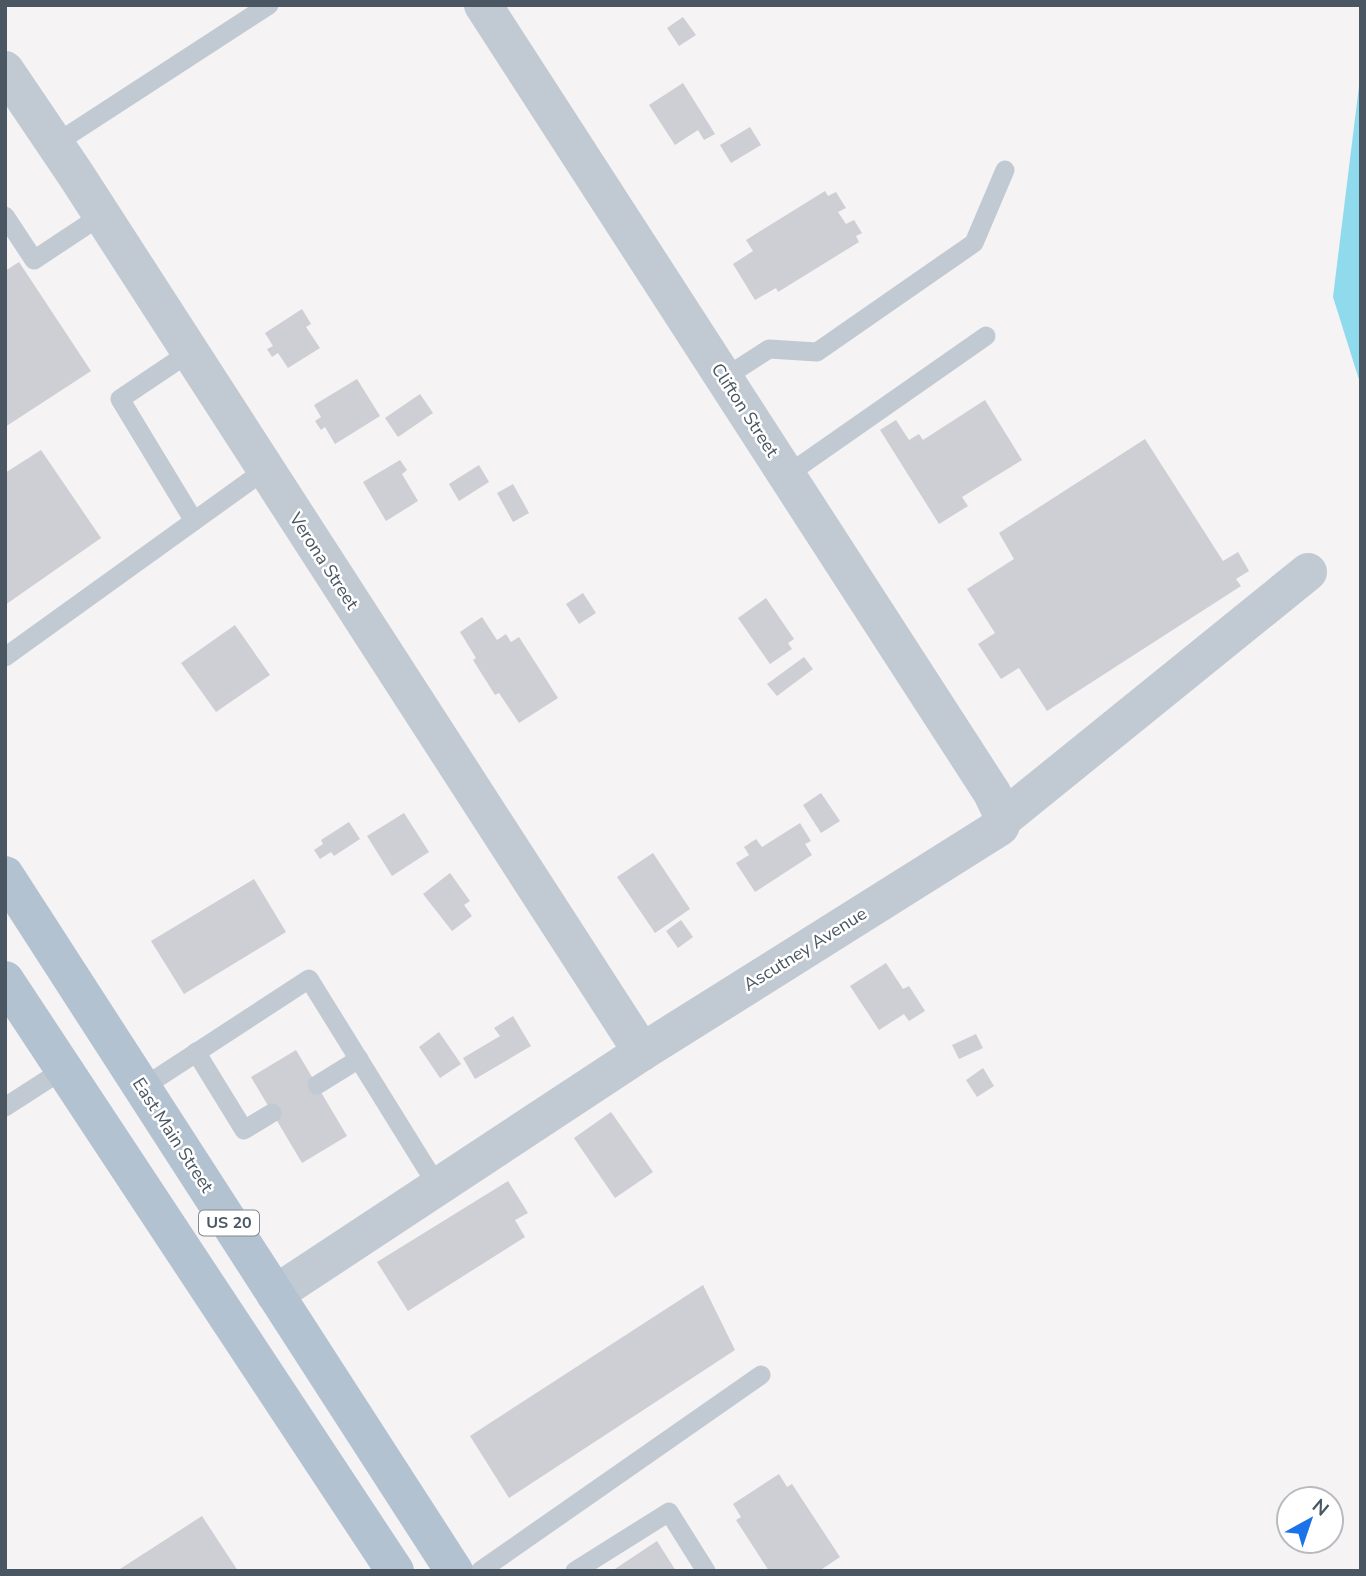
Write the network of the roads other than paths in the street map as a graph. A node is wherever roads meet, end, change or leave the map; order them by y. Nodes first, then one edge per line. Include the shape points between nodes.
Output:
1 (269, 5) edge
2 (482, 5) edge
3 (5, 70) edge
4 (55, 144) junction
5 (1005, 170) dead end
6 (102, 215) junction
7 (5, 216) edge
8 (986, 336) dead end
9 (190, 352) junction
10 (724, 378) junction
11 (265, 470) junction
12 (787, 475) junction
13 (194, 521) junction
14 (1308, 572) dead end
15 (5, 657) edge
16 (1003, 818) junction
17 (5, 875) edge
18 (5, 980) edge
19 (196, 1052) junction
20 (642, 1052) junction
21 (359, 1059) junction
22 (64, 1069) junction
23 (317, 1085) dead end
24 (142, 1087) junction
25 (5, 1107) edge
26 (272, 1113) dead end
27 (439, 1187) junction
28 (275, 1294) junction
29 (761, 1375) dead end
30 (395, 1571) edge
31 (454, 1571) edge
32 (480, 1571) edge
33 (575, 1571) edge
34 (706, 1571) edge

1 - 4 lane
2 - 10 street, Clifton Street
3 - 4 street, Verona Street
4 - 6 street, Verona Street
5 - 10 lane via 974,243 817,352 769,349
6 - 7 lane via 34,260
6 - 9 street, Verona Street
8 - 12 lane
9 - 11 street, Verona Street
9 - 13 lane via 120,399
10 - 12 street, Clifton Street
11 - 13 lane
11 - 20 street, Verona Street
12 - 16 street, Clifton Street via 992,793
13 - 15 lane
14 - 16 street, Ascutney Avenue
16 - 20 street, Ascutney Avenue via 1000,827
17 - 24 main road, East Main Street / US 20
18 - 22 main road, US 20
19 - 21 lane via 309,979
19 - 24 lane
19 - 26 lane via 244,1130
20 - 27 street, Ascutney Avenue
21 - 23 lane
21 - 27 lane
22 - 25 lane
22 - 30 main road, US 20
24 - 28 main road, East Main Street / US 20
27 - 28 street, Ascutney Avenue
28 - 31 main road, East Main Street / US 20
29 - 32 lane
33 - 34 lane via 669,1512

